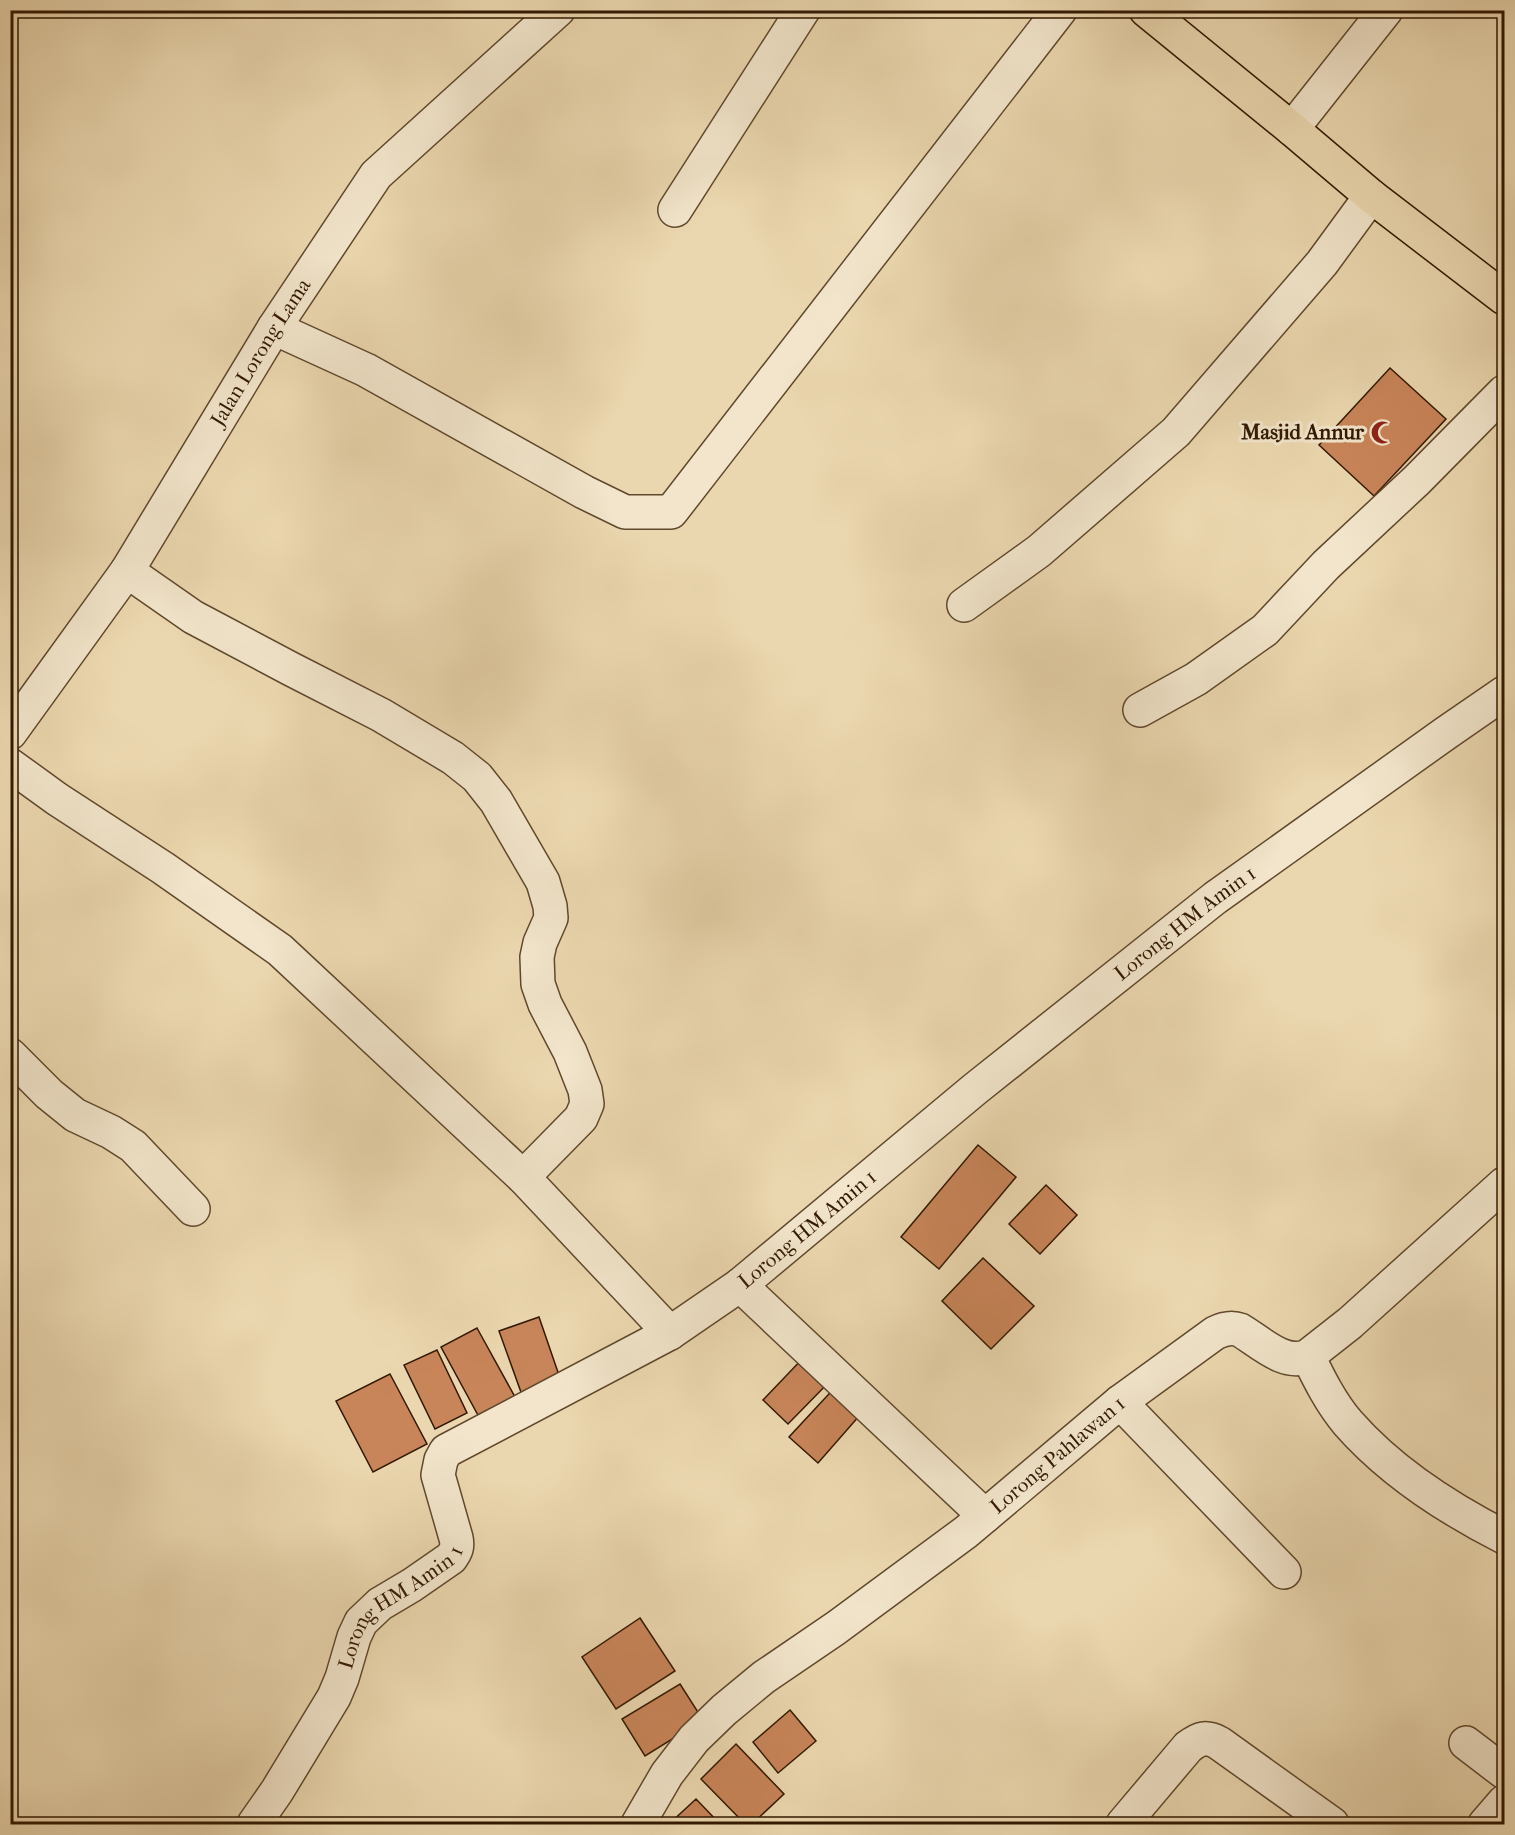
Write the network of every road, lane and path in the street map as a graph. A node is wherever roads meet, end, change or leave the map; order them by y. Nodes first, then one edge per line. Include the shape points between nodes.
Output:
1 (558, 10) edge
2 (803, 10) edge
3 (1060, 10) edge
4 (1146, 10) edge
5 (1386, 10) edge
6 (1292, 129) junction
7 (1371, 196) junction
8 (675, 210) dead end
9 (1504, 298) edge
10 (274, 328) junction
11 (1504, 392) edge
12 (127, 571) junction
13 (964, 604) dead end
14 (1504, 693) edge
15 (1140, 710) dead end
16 (10, 733) edge
17 (10, 765) edge
18 (10, 1055) edge
19 (524, 1177) junction
20 (1504, 1184) edge
21 (193, 1209) dead end
22 (740, 1285) junction
23 (670, 1333) junction
24 (1308, 1356) junction
25 (1120, 1402) junction
26 (985, 1516) junction
27 (1504, 1537) edge
28 (1284, 1572) dead end
29 (1466, 1743) dead end
30 (1504, 1772) edge
31 (1504, 1802) edge
32 (254, 1824) edge
33 (638, 1824) edge
34 (1123, 1824) edge
35 (1332, 1824) edge
36 (1485, 1824) edge

1 - 10 street, Jalan Lorong Lama via 376,175
2 - 8 street
3 - 10 street via 670,512 625,512 366,370
4 - 6 main road
5 - 6 street
6 - 7 main road
7 - 9 main road
7 - 13 street via 1322,263 1176,432 1039,551
10 - 12 street, Jalan Lorong Lama
11 - 15 street via 1326,565 1265,630 1196,679
12 - 16 street, Jalan Lorong Lama
12 - 19 street via 193,617 381,715 453,758 477,777 496,801 543,882 551,918 537,957 538,984 570,1053 587,1104 581,1118
14 - 22 street, Lorong HM Amin 1 via 1215,898 975,1089
17 - 19 street via 280,950
18 - 21 street via 75,1115 133,1146
19 - 23 street
20 - 24 street
22 - 23 street, Lorong HM Amin 1
22 - 26 street
23 - 32 street, Lorong HM Amin 1 via 446,1451 438,1475 456,1538 455,1552 380,1604 361,1622 334,1697
24 - 25 street, Lorong Pahlawan 1 via 1288,1358 1236,1328 1224,1329
24 - 27 street via 1347,1422 1374,1449 1424,1490
25 - 26 street, Lorong Pahlawan 1
25 - 28 street
26 - 33 street, Lorong Pahlawan 1 via 724,1710 694,1739 667,1774
29 - 30 street
31 - 36 street
34 - 35 street via 1188,1747 1206,1738 1219,1743

